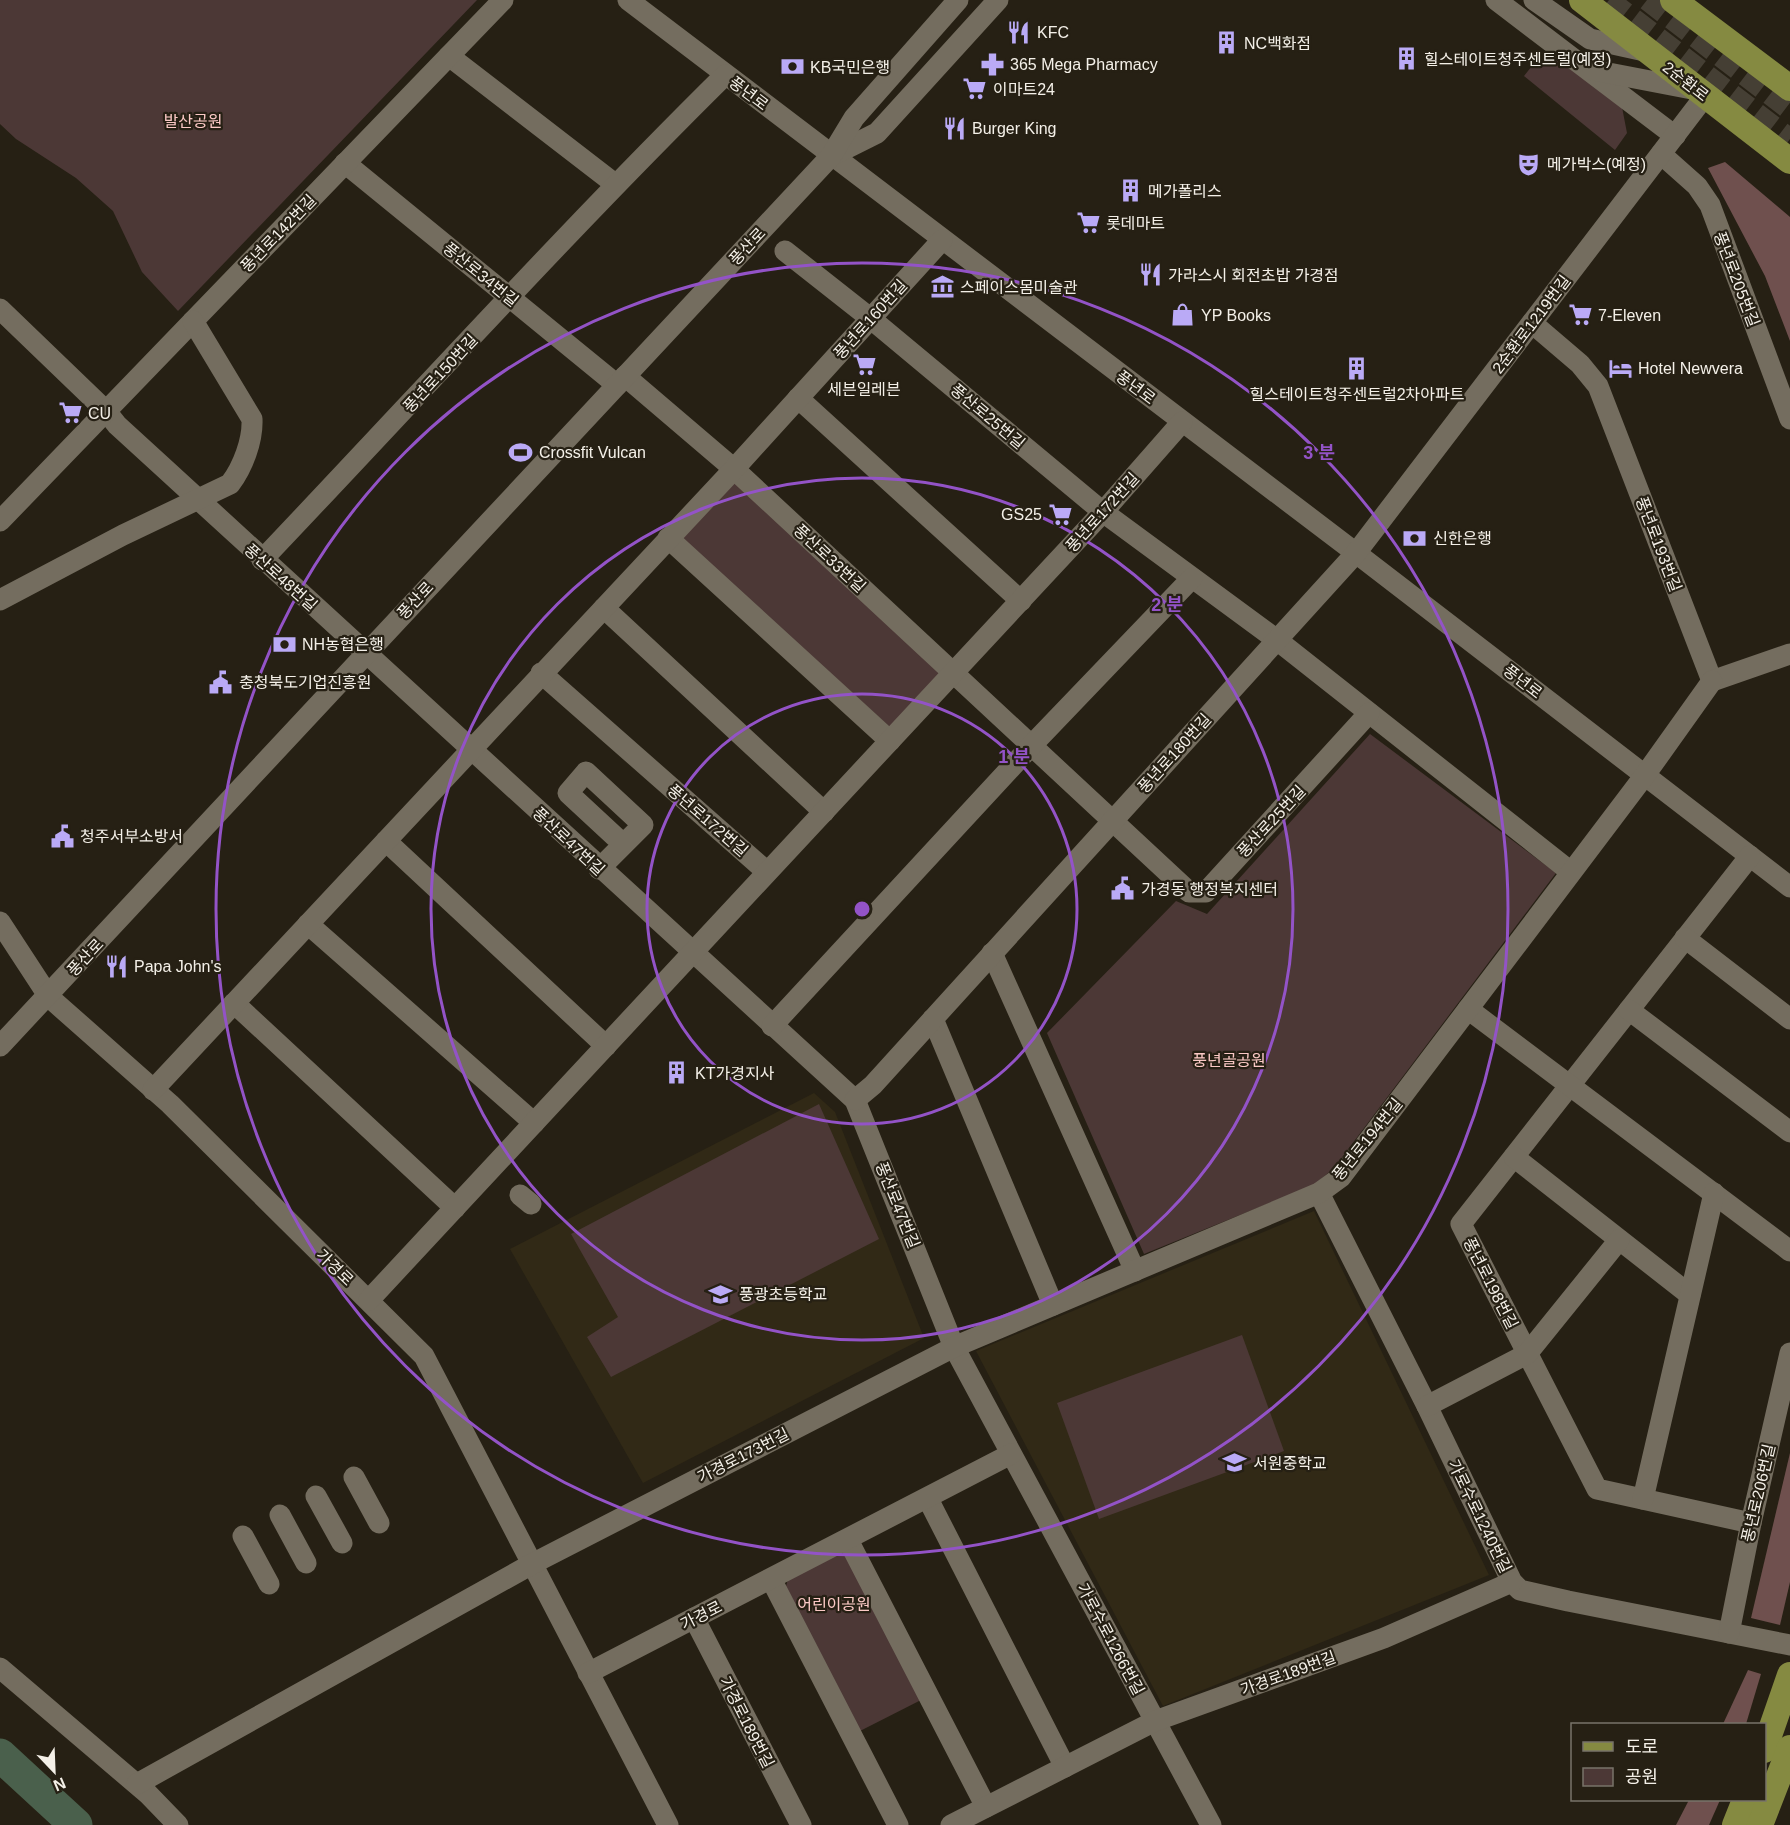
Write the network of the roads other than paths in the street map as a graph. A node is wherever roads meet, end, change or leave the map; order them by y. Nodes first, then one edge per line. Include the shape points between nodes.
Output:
1 (503, 0) edge
2 (628, 0) edge
3 (958, 0) edge
4 (998, 0) edge
5 (1496, 0) edge
6 (1534, 0) edge
7 (1582, 0) edge
8 (1675, 0) edge
9 (1649, 52) junction
10 (449, 56) junction
11 (1586, 68) junction
12 (1790, 72) edge
13 (725, 75) junction
14 (1790, 88) edge
15 (1701, 93) junction
16 (1675, 136) junction
17 (1661, 154) junction
18 (831, 156) junction
19 (1790, 161) edge
20 (345, 163) junction
21 (615, 184) junction
22 (942, 240) junction
23 (785, 251) dead end
24 (511, 298) junction
25 (0, 309) edge
26 (870, 318) junction
27 (193, 321) junction
28 (1532, 323) junction
29 (621, 380) junction
30 (798, 398) junction
31 (106, 411) junction
32 (1790, 419) edge
33 (1182, 422) junction
34 (734, 469) junction
35 (197, 500) junction
36 (1103, 512) junction
37 (0, 521) edge
38 (668, 538) junction
39 (1356, 553) junction
40 (262, 560) junction
41 (1192, 578) junction
42 (0, 600) edge
43 (1021, 601) junction
44 (604, 608) junction
45 (1277, 640) junction
46 (366, 654) junction
47 (1790, 654) edge
48 (541, 673) junction
49 (953, 673) junction
50 (1712, 681) junction
51 (1369, 713) junction
52 (890, 741) junction
53 (1031, 746) junction
54 (471, 751) junction
55 (1645, 775) junction
56 (824, 812) junction
57 (1112, 821) junction
58 (386, 841) junction
59 (623, 843) dead end
60 (1750, 856) junction
61 (599, 869) junction
62 (766, 871) junction
63 (1571, 872) junction
64 (1790, 887) edge
65 (0, 922) edge
66 (308, 924) junction
67 (1685, 938) junction
68 (992, 953) junction
69 (692, 954) junction
70 (49, 996) junction
71 (234, 1003) junction
72 (1468, 1009) junction
73 (1629, 1010) junction
74 (933, 1019) junction
75 (1790, 1019) edge
76 (772, 1026) junction
77 (0, 1046) edge
78 (606, 1046) junction
79 (1571, 1084) junction
80 (153, 1090) junction
81 (855, 1100) junction
82 (534, 1123) junction
83 (1790, 1132) edge
84 (1514, 1157) junction
85 (1319, 1193) junction
86 (1713, 1193) junction
87 (455, 1208) junction
88 (1619, 1240) junction
89 (1790, 1251) edge
90 (1135, 1271) junction
91 (1690, 1295) junction
92 (369, 1300) junction
93 (1053, 1305) junction
94 (954, 1347) junction
95 (1790, 1353) edge
96 (1527, 1354) junction
97 (1427, 1406) junction
98 (1011, 1454) junction
99 (354, 1477) dead end
100 (316, 1496) dead end
101 (928, 1499) junction
102 (1643, 1499) junction
103 (280, 1515) dead end
104 (379, 1523) dead end
105 (1750, 1523) junction
106 (243, 1536) dead end
107 (848, 1540) junction
108 (342, 1544) dead end
109 (306, 1563) dead end
110 (532, 1564) junction
111 (771, 1579) junction
112 (1512, 1582) junction
113 (269, 1584) dead end
114 (694, 1618) junction
115 (1729, 1633) junction
116 (1790, 1645) edge
117 (0, 1668) edge
118 (588, 1673) junction
119 (1790, 1675) edge
120 (1155, 1721) junction
121 (1766, 1744) edge
122 (1790, 1748) edge
123 (1065, 1767) junction
124 (137, 1784) junction
125 (1745, 1801) edge
126 (986, 1807) junction
127 (178, 1825) edge
128 (668, 1825) edge
129 (801, 1825) edge
130 (898, 1825) edge
131 (951, 1825) edge
132 (1211, 1825) edge
133 (1735, 1825) edge
134 (1760, 1825) edge

1 - 10 street, 풍년로142번길
2 - 13 street, 풍년로
3 - 18 street, 풍산로 via 854,118
4 - 18 street, 풍산로 via 877,133
5 - 11 street
6 - 9 street via 1590,39
7 - 9 main road, 2순환로
8 - 12 main road
8 - 14 main road
9 - 15 main road, 2순환로
10 - 20 street, 풍년로142번길
10 - 21 street
11 - 15 street
11 - 16 street
13 - 18 street, 풍년로
13 - 21 street, 풍년로150번길
15 - 16 street, 2순환로1219번길
15 - 19 main road, 2순환로
16 - 17 street, 2순환로1219번길
17 - 28 street, 2순환로1219번길
17 - 32 street, 풍년로205번길 via 1697,186 1710,205
18 - 22 street, 풍년로
18 - 29 street, 풍산로
20 - 24 street, 풍산로34번길
20 - 27 street, 풍년로142번길
21 - 24 street, 풍년로150번길
22 - 26 street, 풍년로160번길
22 - 33 street, 풍년로
23 - 26 street, 풍산로25번길
24 - 29 street, 풍산로34번길
24 - 40 street, 풍년로150번길
25 - 31 street, 풍산로48번길
26 - 30 street, 풍년로160번길
26 - 36 street, 풍산로25번길
27 - 31 street, 풍년로142번길
27 - 35 street via 252,418 253,430 238,474 230,484
28 - 39 street, 2순환로1219번길
28 - 50 street, 풍년로193번길 via 1580,364 1598,386
29 - 34 street, 풍산로33번길
29 - 46 street, 풍산로
30 - 34 street, 풍년로160번길
30 - 43 street
31 - 35 street, 풍산로48번길
31 - 37 street, 풍년로142번길
33 - 36 street, 풍년로172번길
33 - 39 street, 풍년로
34 - 38 street, 풍년로160번길
34 - 49 street, 풍산로33번길
35 - 40 street, 풍산로48번길
35 - 42 street
36 - 41 street, 풍산로25번길
36 - 43 street, 풍년로172번길
38 - 44 street, 풍년로160번길
38 - 52 street
39 - 45 street, 풍년로180번길
39 - 55 street, 풍년로
40 - 46 street, 풍산로48번길
41 - 45 street, 풍산로25번길
41 - 53 street
43 - 49 street, 풍년로172번길
44 - 48 street, 풍년로160번길
44 - 56 street
45 - 51 street, 풍산로25번길
45 - 57 street, 풍년로180번길
46 - 54 street, 풍산로47번길
46 - 70 street, 풍산로
47 - 50 street
48 - 54 street, 풍년로160번길
48 - 62 street, 풍년로172번길
49 - 52 street, 풍년로172번길
49 - 53 street, 풍산로33번길
50 - 55 street
51 - 57 street, 풍산로25번길 via 1206,892 1189,892
51 - 63 street, 풍산로25번길
52 - 56 street, 풍년로172번길
53 - 57 street, 풍산로33번길
53 - 76 street
54 - 58 street, 풍년로160번길
54 - 61 street, 풍산로47번길
55 - 60 street, 풍년로
55 - 63 street, 풍년로194번길
56 - 62 street, 풍년로172번길
57 - 68 street, 풍년로180번길
58 - 66 street, 풍년로160번길
58 - 78 street
59 - 61 street
60 - 64 street, 풍년로
60 - 67 street, 풍년로198번길
61 - 69 street, 풍산로47번길
62 - 69 street, 풍년로172번길
63 - 72 street, 풍년로194번길
65 - 70 street, 가경로
66 - 71 street, 풍년로160번길
66 - 82 street
67 - 73 street, 풍년로198번길
67 - 75 street
68 - 74 street, 풍년로180번길
68 - 90 street
69 - 76 street, 풍산로47번길
69 - 78 street, 풍년로172번길
70 - 77 street, 풍산로
70 - 80 street, 가경로
71 - 80 street, 풍년로160번길
71 - 87 street
72 - 79 street
72 - 85 street, 풍년로194번길 via 1341,1177
73 - 79 street, 풍년로198번길
73 - 83 street
74 - 81 street, 풍년로180번길
74 - 93 street
76 - 81 street, 풍산로47번길
78 - 82 street, 풍년로172번길
79 - 84 street, 풍년로198번길
79 - 86 street
80 - 92 street, 가경로
81 - 94 street, 풍산로47번길
82 - 87 street, 풍년로172번길
84 - 88 street
84 - 96 street, 풍년로198번길 via 1461,1224
85 - 90 street, 풍년로194번길
85 - 97 street, 가로수로1240번길
86 - 89 street
86 - 91 street
87 - 92 street, 풍년로172번길
88 - 91 street
88 - 96 street, 풍년로198번길
90 - 93 street, 풍년로194번길
91 - 102 street
92 - 110 street, 가경로 via 424,1356
93 - 94 street, 풍년로194번길
94 - 98 street, 가로수로1266번길
94 - 110 street, 가경로173번길
95 - 105 street, 풍년로206번길
96 - 97 street, 풍년로198번길
96 - 102 street, 풍년로198번길 via 1597,1489
97 - 112 street, 가로수로1240번길
98 - 101 street
98 - 120 street, 가로수로1266번길
99 - 104 street
100 - 108 street
101 - 107 street
101 - 123 street
102 - 105 street, 풍년로198번길
103 - 109 street
105 - 115 street, 풍년로206번길
106 - 113 street
107 - 111 street, 가경로
107 - 126 street
110 - 118 street, 가경로
110 - 124 street, 가경로173번길
111 - 114 street, 가경로
111 - 130 street
112 - 115 street, 가로수로1240번길 via 1520,1590
112 - 120 street, 가경로189번길 via 1384,1638
114 - 118 street, 가경로
114 - 129 street, 가경로189번길
115 - 116 street, 가로수로1240번길
117 - 124 street
118 - 128 street, 가경로
119 - 121 main road
120 - 123 street, 가경로189번길
120 - 132 street, 가로수로1266번길
122 - 134 main road
123 - 126 street, 가경로189번길
124 - 127 street
125 - 133 main road
126 - 131 street, 가경로189번길

